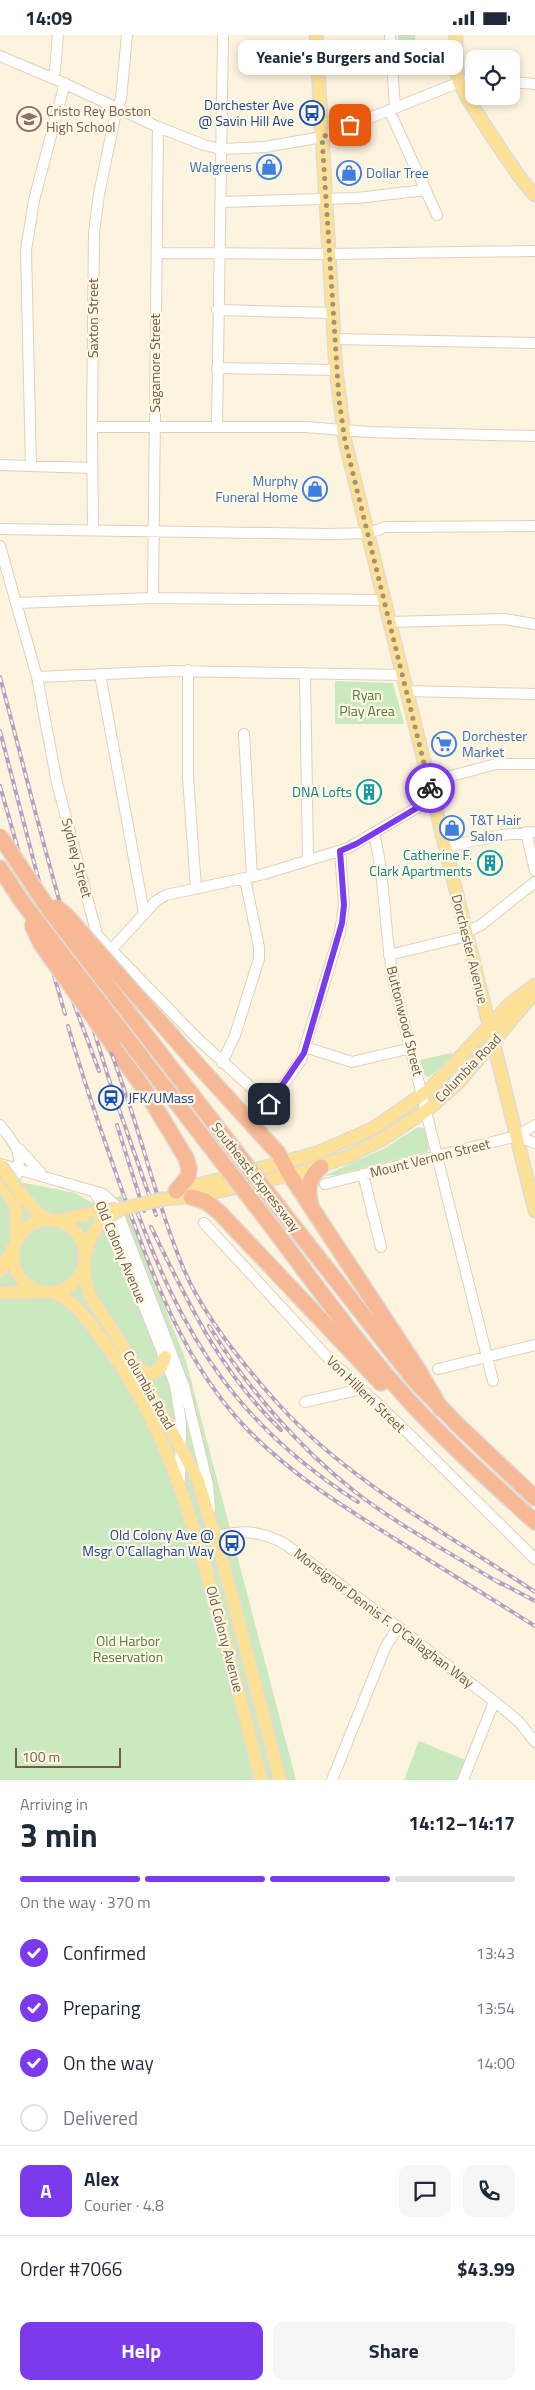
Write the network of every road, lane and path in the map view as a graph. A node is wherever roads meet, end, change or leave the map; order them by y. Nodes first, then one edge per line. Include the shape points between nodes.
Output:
1 (58, 35) edge
2 (127, 35) edge
3 (223, 35) edge
4 (316, 35) edge
5 (390, 35) edge
6 (456, 35) edge
7 (0, 56) edge
8 (52, 78) junction
9 (465, 81) edge
10 (460, 82) junction
11 (65, 83) junction
12 (520, 83) edge
13 (535, 84) edge
14 (118, 108) junction
15 (392, 108) junction
16 (158, 127) junction
17 (322, 137) junction
18 (221, 149) junction
19 (426, 190) junction
20 (535, 195) edge
21 (326, 199) junction
22 (221, 202) junction
23 (437, 215) dead end
24 (535, 251) edge
25 (156, 253) junction
26 (221, 253) junction
27 (330, 254) junction
28 (217, 310) junction
29 (333, 313) junction
30 (335, 339) junction
31 (535, 343) edge
32 (218, 368) junction
33 (336, 370) junction
34 (217, 426) junction
35 (92, 427) junction
36 (154, 428) junction
37 (343, 429) junction
38 (535, 436) edge
39 (0, 465) edge
40 (31, 466) junction
41 (92, 468) junction
42 (535, 526) edge
43 (0, 529) edge
44 (93, 530) junction
45 (153, 531) junction
46 (369, 533) junction
47 (0, 546) edge
48 (153, 598) junction
49 (385, 600) junction
50 (17, 603) junction
51 (390, 622) junction
52 (535, 624) edge
53 (188, 671) junction
54 (305, 673) junction
55 (100, 674) junction
56 (403, 675) junction
57 (37, 677) junction
58 (407, 691) junction
59 (535, 694) edge
60 (244, 734) dead end
61 (535, 764) edge
62 (429, 782) junction
63 (432, 799) junction
64 (531, 832) edge
65 (374, 834) junction
66 (0, 836) edge
67 (445, 847) junction
68 (340, 851) junction
69 (308, 859) junction
70 (0, 868) edge
71 (535, 871) edge
72 (249, 878) junction
73 (535, 882) edge
74 (196, 888) junction
75 (35, 890) junction
76 (23, 903) junction
77 (144, 913) junction
78 (466, 934) junction
79 (111, 951) junction
80 (389, 955) junction
81 (535, 985) edge
82 (535, 993) edge
83 (489, 1026) junction
84 (493, 1042) junction
85 (305, 1047) junction
86 (411, 1048) junction
87 (222, 1063) junction
88 (475, 1065) junction
89 (498, 1065) junction
90 (423, 1096) junction
91 (269, 1104) junction
92 (427, 1110) junction
93 (260, 1118) dead end
94 (0, 1125) edge
95 (535, 1125) edge
96 (516, 1136) junction
97 (12, 1141) junction
98 (535, 1143) edge
99 (438, 1156) junction
100 (321, 1167) junction
101 (287, 1169) junction
102 (6, 1170) edge
103 (362, 1175) junction
104 (47, 1176) junction
105 (325, 1183) dead end
106 (67, 1184) junction
107 (90, 1189) junction
108 (15, 1194) junction
109 (170, 1195) junction
110 (191, 1197) junction
111 (314, 1211) junction
112 (535, 1211) edge
113 (99, 1216) junction
114 (55, 1221) junction
115 (204, 1223) dead end
116 (16, 1242) junction
117 (381, 1247) dead end
118 (84, 1261) junction
119 (0, 1271) edge
120 (48, 1292) junction
121 (0, 1293) edge
122 (535, 1345) edge
123 (165, 1357) junction
124 (487, 1357) junction
125 (136, 1366) junction
126 (438, 1369) dead end
127 (493, 1381) dead end
128 (362, 1389) junction
129 (410, 1401) junction
130 (305, 1403) dead end
131 (441, 1409) junction
132 (180, 1445) junction
133 (184, 1494) junction
134 (535, 1498) edge
135 (211, 1520) junction
136 (535, 1522) edge
137 (216, 1536) junction
138 (198, 1540) junction
139 (535, 1559) edge
140 (398, 1627) junction
141 (494, 1702) junction
142 (535, 1742) edge
143 (261, 1780) edge
144 (280, 1780) edge
145 (332, 1780) edge
146 (463, 1780) edge

1 - 8 street via 56,71
2 - 14 street, Saxton Street via 123,88
3 - 18 street
4 - 17 main road, Dorchester Avenue
5 - 15 street
6 - 10 main road via 456,69
7 - 8 street
8 - 11 street
9 - 10 street
10 - 15 street
10 - 20 main road via 521,180
11 - 14 street
11 - 40 street via 34,200 26,251
12 - 13 street
14 - 16 street
14 - 35 street, Saxton Street via 98,194 94,233
15 - 17 street
15 - 19 street
16 - 18 street
16 - 25 street, Sagamore Street
17 - 18 street via 265,147
17 - 21 main road, Dorchester Avenue
18 - 22 street
19 - 21 street
19 - 23 street
21 - 22 street
21 - 27 main road, Dorchester Avenue
22 - 26 street
24 - 27 street
25 - 26 street
25 - 36 street, Sagamore Street
26 - 27 street
26 - 28 street
27 - 29 main road, Dorchester Avenue
28 - 29 street
28 - 32 street
29 - 30 main road, Dorchester Avenue
30 - 31 street
30 - 33 main road, Dorchester Avenue
32 - 33 street
32 - 34 street
33 - 37 main road, Dorchester Avenue
34 - 36 street
34 - 37 street
35 - 36 street
35 - 41 street, Saxton Street
36 - 45 street, Sagamore Street
37 - 38 street
37 - 46 main road, Dorchester Avenue
39 - 40 street
40 - 41 street
41 - 44 street, Saxton Street
42 - 46 street via 385,527
43 - 44 street
44 - 45 street
45 - 46 street
45 - 48 street, Sagamore Street
46 - 49 main road, Dorchester Avenue
47 - 50 street, Sydney Street
48 - 49 street
48 - 50 street
49 - 51 main road, Dorchester Avenue
50 - 57 street, Sydney Street
51 - 52 street via 504,619
51 - 56 main road, Dorchester Avenue
53 - 54 street
53 - 55 street
53 - 74 street via 188,777
54 - 56 street
54 - 69 street
55 - 57 street
55 - 77 street
56 - 58 main road, Dorchester Avenue
57 - 79 street, Sydney Street via 57,783 97,935
58 - 59 street
58 - 62 main road, Dorchester Avenue
60 - 72 street
61 - 62 street via 492,764
62 - 63 main road, Dorchester Avenue
63 - 65 street
63 - 67 main road, Dorchester Avenue
64 - 67 street
64 - 71 street
65 - 68 street
65 - 80 street, Buttonwood Street via 381,863
66 - 75 highway, Southeast Expressway, bridge
67 - 78 main road, Dorchester Avenue
68 - 69 street
68 - 85 street via 342,923
69 - 72 street
70 - 76 highway, Southeast Expressway
72 - 74 street
72 - 87 street via 259,959 235,1035
73 - 78 street
74 - 77 street via 166,895
75 - 101 highway, bridge via 65,914 278,1153
75 - 131 highway, Southeast Expressway, bridge via 390,1351
76 - 109 highway, bridge via 41,944 136,1077 188,1165 187,1179
76 - 129 highway, Southeast Expressway, bridge via 367,1351
77 - 79 street
78 - 80 street
78 - 83 main road, Dorchester Avenue
79 - 87 street, Sydney Street
80 - 86 street, Buttonwood Street
81 - 83 main road, Columbia Road
82 - 84 main road, Columbia Road
83 - 84 main road, Dorchester Avenue
83 - 90 main road, Columbia Road via 454,1067
84 - 88 main road, Columbia Road
84 - 89 main road, Dorchester Avenue
85 - 86 street via 352,1062
85 - 91 street via 301,1060
86 - 90 street, Buttonwood Street
87 - 91 street, Sydney Street
88 - 89 main road
88 - 92 main road, Columbia Road
89 - 96 main road, Dorchester Avenue
90 - 92 street, Buttonwood Street
90 - 101 main road, Columbia Road via 385,1121
91 - 93 street
92 - 99 street, Buttonwood Street
92 - 100 main road, Columbia Road via 371,1146
94 - 97 street
95 - 96 street, Mount Vernon Street
96 - 98 street
96 - 99 street, Mount Vernon Street
96 - 112 main road, Dorchester Avenue
97 - 102 street via 13,1150
97 - 104 street via 37,1170
99 - 103 street, Mount Vernon Street
99 - 124 street, Buttonwood Street
100 - 101 main road, Columbia Road
100 - 111 highway via 308,1186
101 - 109 main road, Columbia Road
101 - 110 main road, Columbia Road
101 - 111 highway
102 - 104 street
102 - 106 street via 43,1182
102 - 108 main road, bridge
103 - 105 street, Mount Vernon Street
103 - 117 street
104 - 106 street
106 - 107 street
107 - 123 street, Old Colony Avenue via 105,1208
107 - 135 street, Old Colony Avenue via 106,1195 119,1214 180,1374 208,1485
108 - 114 main road via 37,1212
108 - 116 main road
109 - 110 main road, Columbia Road
109 - 113 main road, Columbia Road, bridge
110 - 129 highway via 214,1207 385,1387
111 - 131 highway
113 - 114 main road, Columbia Road
113 - 118 main road, Columbia Road
114 - 116 main road via 32,1225
114 - 118 main road via 77,1234 83,1247
115 - 128 street, Von Hillern Street via 329,1359
116 - 119 main road
116 - 120 main road via 13,1260 18,1274 29,1286
118 - 120 main road via 72,1283 64,1289
118 - 125 main road, Columbia Road via 90,1298
120 - 121 main road
120 - 133 main road, Columbia Road via 61,1296 79,1311 118,1360 154,1426
122 - 124 street
123 - 125 main road via 161,1367 153,1373
123 - 132 street, Old Colony Avenue via 178,1398
124 - 126 street
124 - 127 street, Buttonwood Street
125 - 132 main road, Columbia Road
128 - 130 street
128 - 139 street, Von Hillern Street
129 - 136 highway, Southeast Expressway
131 - 134 highway, Southeast Expressway
132 - 133 street, Old Colony Avenue via 179,1468
132 - 135 main road, Columbia Road via 197,1478
133 - 138 main road, Old Colony Avenue
135 - 137 main road, Old Colony Avenue
137 - 138 street, Monsignor Dennis F. O'Callaghan Way
137 - 140 street, Monsignor Dennis F. O'Callaghan Way via 248,1531 279,1541
137 - 144 main road, Old Colony Avenue
138 - 143 main road, Old Colony Avenue
140 - 141 street, Monsignor Dennis F. O'Callaghan Way
140 - 145 street via 385,1648
141 - 142 street, Monsignor Dennis F. O'Callaghan Way via 519,1722
141 - 146 street

